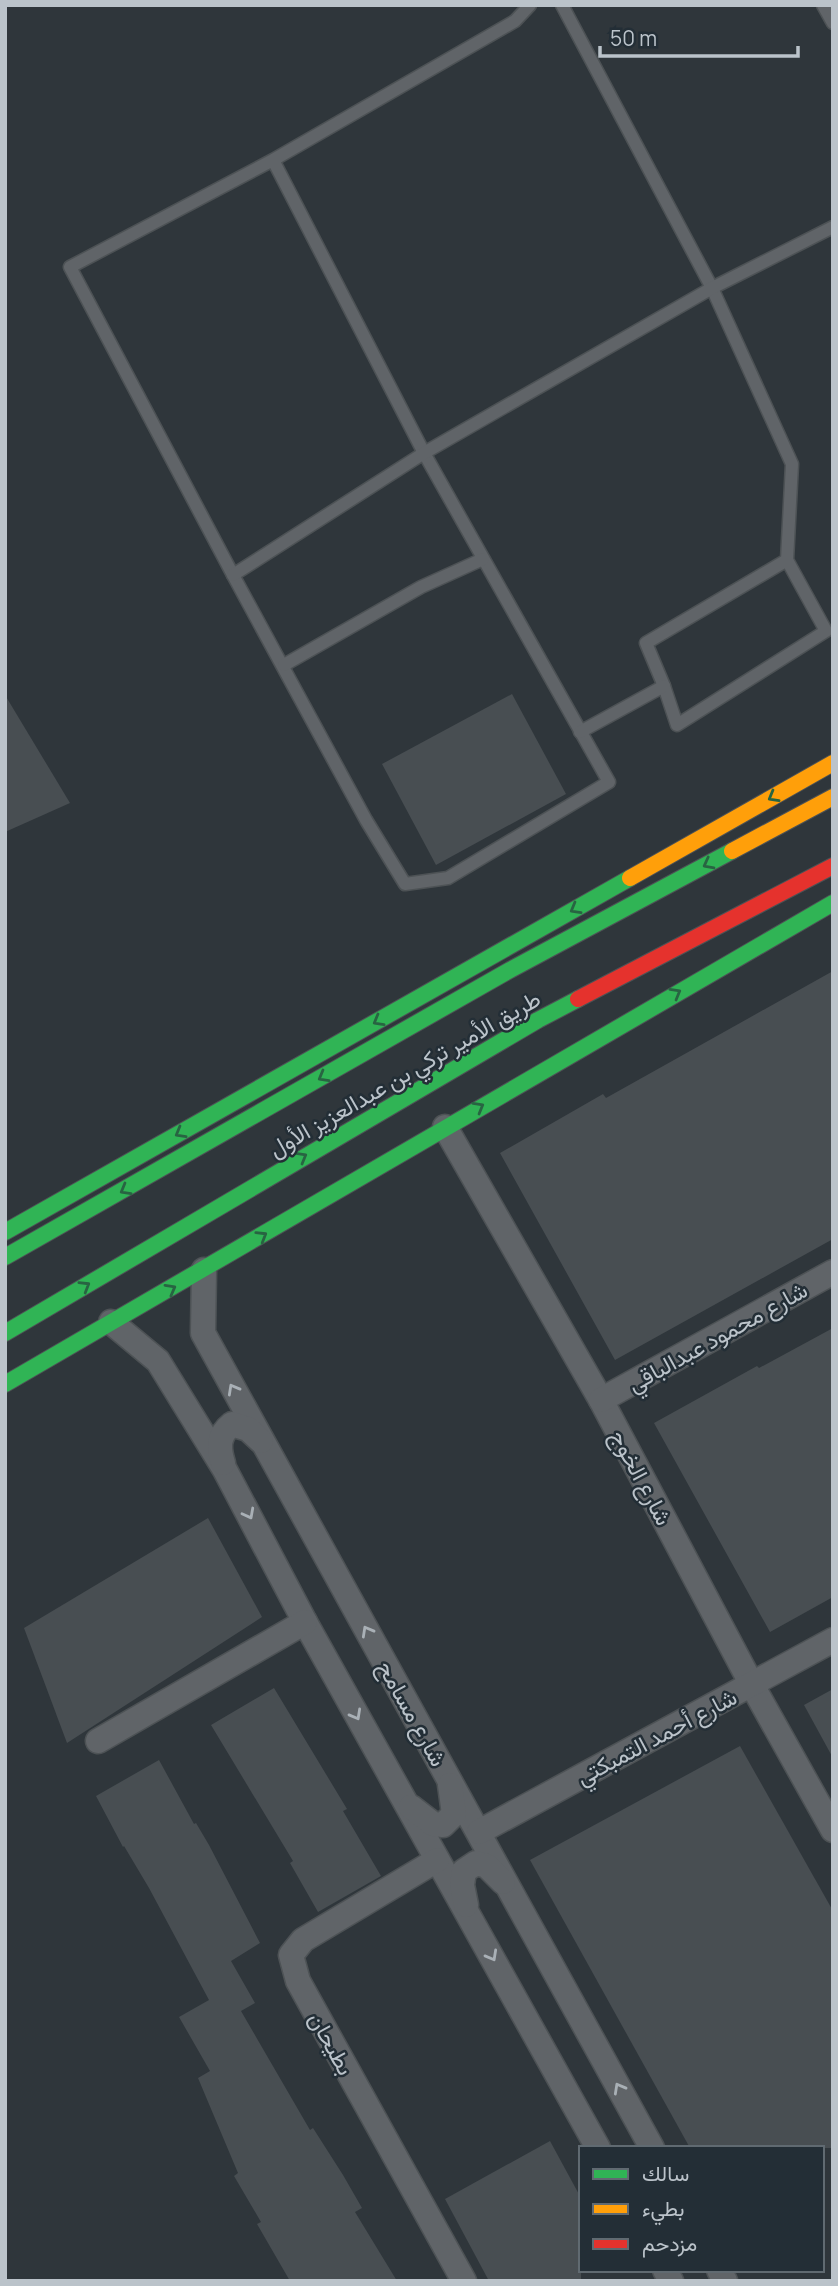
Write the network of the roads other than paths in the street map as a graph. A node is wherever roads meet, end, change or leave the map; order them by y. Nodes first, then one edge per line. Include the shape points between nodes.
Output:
1 (530, 5) edge
2 (562, 5) edge
3 (823, 5) edge
4 (833, 23) edge
5 (273, 160) junction
6 (833, 227) edge
7 (712, 288) junction
8 (424, 453) junction
9 (484, 559) junction
10 (787, 561) junction
11 (233, 575) junction
12 (284, 665) junction
13 (664, 686) junction
14 (580, 732) junction
15 (833, 763) edge
16 (833, 797) edge
17 (833, 866) edge
18 (833, 897) edge
19 (767, 900) junction
20 (833, 903) edge
21 (445, 1127) junction
22 (5, 1232) edge
23 (5, 1257) edge
24 (204, 1270) junction
25 (833, 1272) edge
26 (111, 1322) junction
27 (5, 1334) edge
28 (5, 1384) edge
29 (601, 1400) junction
30 (262, 1442) junction
31 (225, 1470) junction
32 (305, 1622) junction
33 (833, 1640) edge
34 (752, 1685) junction
35 (98, 1741) dead end
36 (449, 1777) junction
37 (405, 1802) junction
38 (833, 1830) edge
39 (479, 1832) junction
40 (437, 1860) junction
41 (511, 1890) junction
42 (466, 1908) junction
43 (597, 2146) edge
44 (651, 2146) edge
45 (464, 2281) edge

1 - 5 lane via 515,21
2 - 7 lane
3 - 4 lane
5 - 8 lane
5 - 11 lane via 70,267
6 - 7 lane
7 - 8 lane
7 - 10 lane via 792,464
8 - 9 lane
8 - 11 lane
9 - 12 lane via 421,587
9 - 14 lane
10 - 13 lane via 646,643
10 - 13 lane via 826,631 677,725
11 - 12 lane
12 - 14 lane via 405,884 448,878 609,782
13 - 14 lane
15 -> 22 main road
16 -> 23 main road, طريق الأمير تركي بن عبدالعزيز الأول via 510,970
17 - 19 main road, طريق الأمير تركي بن عبدالعزيز الأول
18 - 19 main road
27 -> 19 main road, طريق الأمير تركي بن عبدالعزيز الأول via 538,1020
21 -> 20 main road
24 -> 21 main road
21 - 29 street, شارع الخوج
26 -> 24 main road
30 -> 24 street, شارع مسامح via 203,1333
25 - 29 street, شارع محمود عبدالباقي
26 - 28 main road
26 - 31 street via 159,1361
29 - 34 street, شارع الخوج
30 - 31 street via 232,1424 223,1432 219,1449
36 -> 30 street, شارع مسامح
31 -> 32 street
32 - 35 street
32 -> 37 street
33 - 34 street, شارع أحمد التمبكتي
34 - 38 street, شارع الخوج
34 - 39 street, شارع أحمد التمبكتي
36 - 37 street via 454,1814 443,1825 433,1824
36 - 39 street, شارع مسامح
37 - 40 street
39 - 41 street, شارع مسامح
40 - 42 street
40 - 45 street, بطيحان via 303,1940 291,1955 298,1981
41 - 42 street via 487,1866 476,1863 464,1871
44 -> 41 street, شارع مسامح
42 -> 43 street

